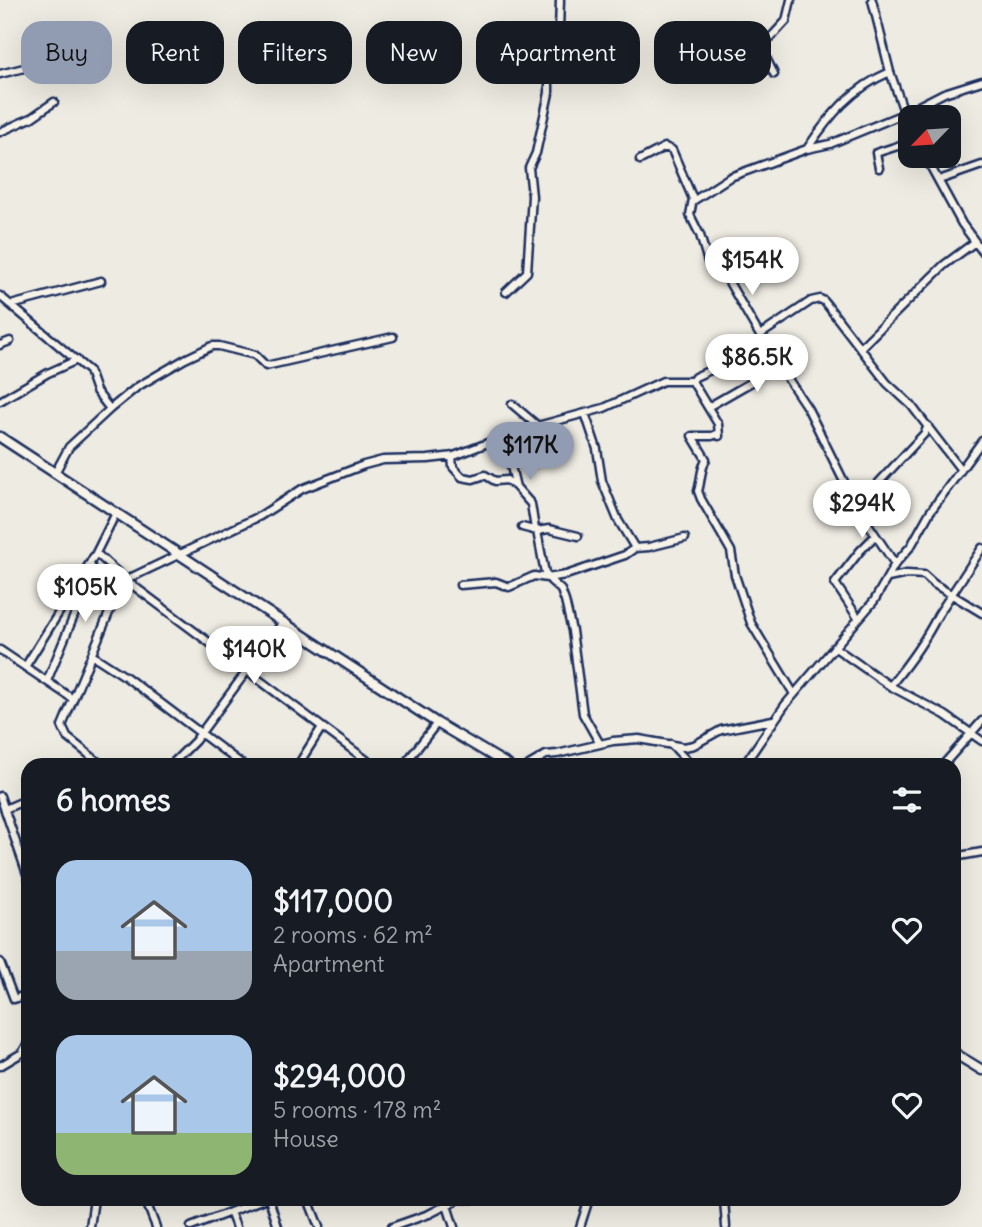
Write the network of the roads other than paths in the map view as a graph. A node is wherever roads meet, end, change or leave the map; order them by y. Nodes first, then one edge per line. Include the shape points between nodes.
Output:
1 (559, 0) edge
2 (791, 0) edge
3 (872, 0) edge
4 (21, 69) edge
5 (890, 72) junction
6 (0, 74) edge
7 (774, 74) dead end
8 (982, 81) edge
9 (54, 102) dead end
10 (900, 105) edge
11 (921, 105) edge
12 (898, 116) edge
13 (0, 132) edge
14 (898, 146) edge
15 (807, 149) junction
16 (640, 160) dead end
17 (982, 165) edge
18 (879, 168) dead end
19 (932, 168) edge
20 (939, 180) junction
21 (693, 201) junction
22 (975, 242) junction
23 (982, 251) edge
24 (101, 281) dead end
25 (506, 292) dead end
26 (0, 296) edge
27 (11, 305) junction
28 (760, 335) junction
29 (393, 337) dead end
30 (10, 341) dead end
31 (0, 345) edge
32 (766, 346) junction
33 (860, 347) junction
34 (77, 360) junction
35 (715, 368) dead end
36 (692, 381) junction
37 (0, 401) edge
38 (512, 404) dead end
39 (708, 407) junction
40 (110, 409) junction
41 (585, 413) junction
42 (928, 426) junction
43 (539, 427) junction
44 (0, 437) edge
45 (504, 437) junction
46 (982, 441) edge
47 (452, 457) junction
48 (961, 470) junction
49 (55, 473) junction
50 (516, 486) junction
51 (854, 502) junction
52 (116, 513) junction
53 (522, 527) dead end
54 (536, 530) junction
55 (578, 536) dead end
56 (875, 536) junction
57 (685, 538) dead end
58 (635, 548) junction
59 (982, 548) edge
60 (97, 554) junction
61 (179, 554) junction
62 (895, 564) junction
63 (547, 578) junction
64 (888, 578) junction
65 (127, 581) junction
66 (460, 585) dead end
67 (953, 594) junction
68 (982, 613) edge
69 (859, 618) junction
70 (283, 622) junction
71 (834, 647) junction
72 (0, 650) edge
73 (92, 654) junction
74 (25, 667) junction
75 (248, 671) junction
76 (47, 681) junction
77 (890, 686) junction
78 (794, 694) junction
79 (73, 699) junction
80 (773, 720) junction
81 (982, 721) edge
82 (437, 723) junction
83 (322, 727) junction
84 (200, 732) junction
85 (971, 733) junction
86 (982, 741) edge
87 (670, 743) junction
88 (600, 744) junction
89 (93, 758) edge
90 (178, 758) edge
91 (234, 758) edge
92 (302, 758) edge
93 (364, 758) edge
94 (410, 758) edge
95 (496, 758) edge
96 (541, 758) edge
97 (684, 758) edge
98 (749, 758) edge
99 (949, 758) edge
100 (0, 796) edge
101 (21, 802) edge
102 (5, 809) junction
103 (9, 822) junction
104 (0, 824) edge
105 (21, 852) edge
106 (982, 852) edge
107 (961, 856) edge
108 (0, 962) edge
109 (21, 996) edge
110 (21, 1054) edge
111 (961, 1056) edge
112 (0, 1066) edge
113 (982, 1070) edge
114 (93, 1206) edge
115 (148, 1206) edge
116 (247, 1206) edge
117 (269, 1206) edge
118 (311, 1206) edge
119 (437, 1206) edge
120 (447, 1206) edge
121 (587, 1206) edge
122 (724, 1206) edge
123 (230, 1212) junction
124 (90, 1227) edge
125 (156, 1227) edge
126 (191, 1227) edge
127 (236, 1227) edge
128 (278, 1227) edge
129 (319, 1227) edge
130 (392, 1227) edge
131 (454, 1227) edge
132 (580, 1227) edge
133 (726, 1227) edge

1 - 25 street via 549,93 530,168 527,272
2 - 7 street via 786,21 761,48
3 - 5 street
4 - 6 street
5 - 10 street
5 - 15 street via 845,100
8 - 11 street
9 - 13 street
12 - 15 street
14 - 18 street via 876,153
15 - 21 street via 730,177
16 - 21 street via 670,148
17 - 20 street
19 - 20 street
20 - 22 street
21 - 28 street via 690,215 706,258 726,277
22 - 23 street
22 - 33 street via 943,265
24 - 27 street
26 - 27 street
27 - 34 street
28 - 32 street
28 - 33 street via 820,299
29 - 40 street via 265,366 255,355 214,346 142,384
30 - 31 street
32 - 39 street via 745,358 755,380
32 - 51 street via 808,409
33 - 42 street
34 - 37 street
34 - 40 street via 90,372 95,390
35 - 36 street
36 - 39 street
36 - 41 street via 663,381
38 - 43 street
39 - 78 street via 719,426 719,436 692,436 706,459 698,491 731,551 751,623
40 - 49 street via 69,447
41 - 43 street
41 - 58 street via 602,481
42 - 48 street
42 - 51 street via 869,493
43 - 45 street
44 - 49 main road
45 - 47 street
45 - 50 street
46 - 48 street
47 - 50 street via 453,467 462,477 473,480 485,475
47 - 61 street via 364,465 298,491 260,516
48 - 62 street
49 - 52 main road
50 - 54 street via 531,503
51 - 56 street
52 - 60 street
52 - 61 main road
53 - 54 street
54 - 55 street
54 - 63 street
56 - 62 street
56 - 69 street via 835,583
57 - 58 street
58 - 63 street
59 - 67 street
60 - 65 street
60 - 74 street
60 - 76 street
61 - 65 street
61 - 70 main road
62 - 64 street
63 - 66 street via 534,576 509,587 496,582
63 - 88 street via 563,592 580,706
64 - 67 street via 923,575
64 - 69 street
65 - 73 street
65 - 75 street
67 - 68 street
67 - 77 street
69 - 71 street
70 - 75 street
70 - 82 main road
71 - 77 street
71 - 78 street
72 - 74 street
73 - 79 street
73 - 84 street
74 - 76 street
75 - 83 street
75 - 84 street
76 - 79 street
77 - 85 street
78 - 80 street
79 - 89 street via 63,730
80 - 87 street via 721,730 694,745
80 - 98 street
81 - 85 street
82 - 94 street
82 - 95 main road
83 - 92 street
83 - 93 street
84 - 90 street
84 - 91 street
85 - 86 street
85 - 99 street
87 - 88 street
87 - 97 street
88 - 96 street
100 - 102 street
101 - 102 street
102 - 103 street
103 - 104 street
103 - 105 street
106 - 107 street
108 - 109 street via 13,999
110 - 112 street
111 - 113 main road
114 - 124 street
115 - 125 street
116 - 123 street
117 - 128 street
118 - 129 street
119 - 130 street
120 - 131 street
121 - 132 street
122 - 133 street
123 - 126 street
123 - 127 street

